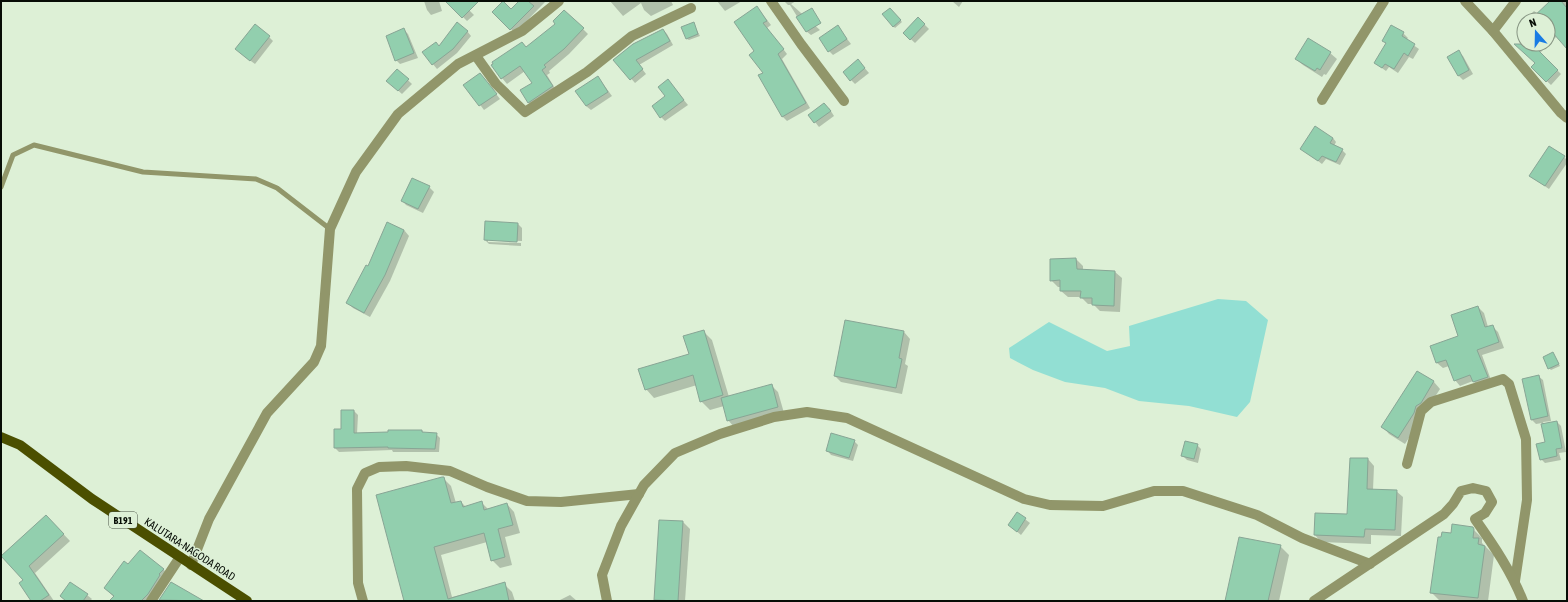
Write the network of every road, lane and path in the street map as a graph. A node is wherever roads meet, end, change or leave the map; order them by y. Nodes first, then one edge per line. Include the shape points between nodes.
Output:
1 (559, 1) edge
2 (771, 1) edge
3 (1384, 1) edge
4 (1465, 1) edge
5 (1516, 1) edge
6 (691, 8) dead end
7 (1493, 31) junction
8 (476, 56) junction
9 (844, 100) dead end
10 (1322, 100) dead end
11 (1567, 118) edge
12 (1, 187) edge
13 (330, 229) junction
14 (1, 437) edge
15 (1407, 464) dead end
16 (639, 494) junction
17 (180, 557) junction
18 (1370, 564) junction
19 (191, 565) junction
20 (1515, 581) junction
21 (151, 601) edge
22 (247, 601) edge
23 (363, 601) edge
24 (607, 601) edge
25 (1314, 601) edge
26 (1523, 601) edge

1 - 8 street via 522,31
2 - 9 street
3 - 10 street
4 - 7 street
5 - 7 street
6 - 8 street via 632,36 587,72 525,112 496,84
7 - 11 street
8 - 13 street via 458,64 398,114 356,172
12 - 13 lane via 13,155 34,144 143,172 256,179 277,188
13 - 19 street via 321,346 314,362 267,412 209,519
14 - 17 main road, KALUTARA-NAGODA ROAD / B191 via 20,445 92,499
15 - 20 street via 1420,411 1431,402 1503,379 1509,384 1526,439 1527,500
16 - 18 street via 644,485 675,453 720,434 774,417 807,412 847,418 1024,499 1050,505 1103,506 1154,491 1183,491 1257,515 1302,538
16 - 23 street via 561,502 527,501 487,488 450,471 406,466 379,467 365,473 357,489 358,583
16 - 24 street via 621,526 602,575
17 - 19 main road, KALUTARA-NAGODA ROAD / B191
17 - 21 street
18 - 20 street via 1444,514 1461,492 1473,488 1486,491 1492,502 1485,513 1475,519
18 - 25 street
19 - 22 main road, KALUTARA-NAGODA ROAD / B191
20 - 26 street

